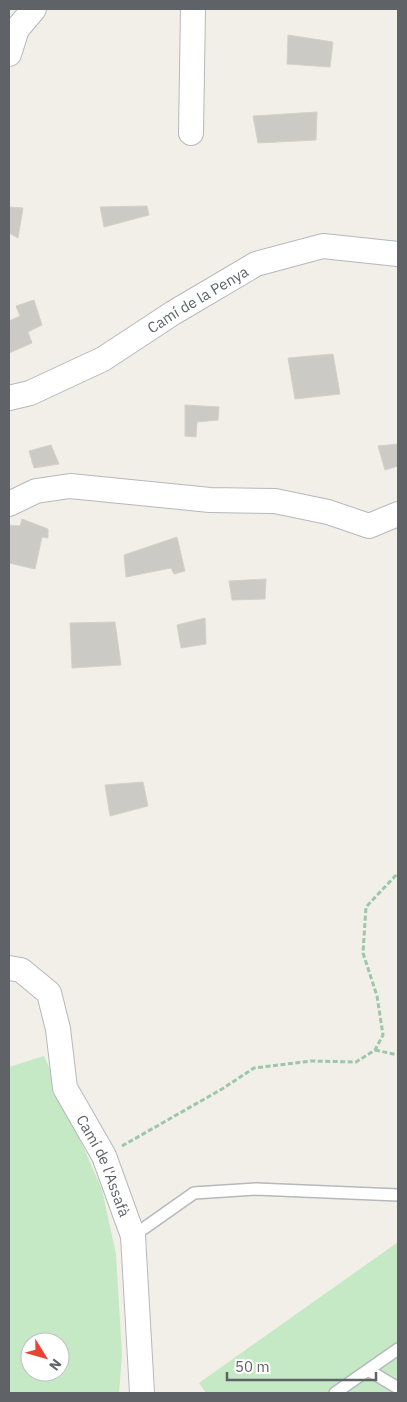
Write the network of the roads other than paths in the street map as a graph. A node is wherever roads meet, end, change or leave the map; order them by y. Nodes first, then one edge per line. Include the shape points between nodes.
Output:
1 (34, 9) edge
2 (193, 9) edge
3 (9, 54) edge
4 (191, 133) dead end
5 (398, 254) edge
6 (9, 398) edge
7 (9, 504) edge
8 (398, 514) edge
9 (9, 968) edge
10 (398, 1196) edge
11 (133, 1236) junction
12 (398, 1349) edge
13 (368, 1370) junction
14 (398, 1388) edge
15 (142, 1393) edge
16 (335, 1393) edge

1 - 3 street via 17,29
2 - 4 street
5 - 6 street, Camí de la Penya via 323,246 256,264 103,359 30,393
7 - 8 street via 36,491 70,486 210,500 275,501 328,512 368,526
9 - 11 street, Camí de l'Assafà via 21,970 49,993 58,1029 65,1088 104,1156
10 - 11 lane via 256,1189 194,1193
11 - 15 street, Camí de l'Assafà
12 - 13 lane
13 - 14 lane
13 - 16 lane

